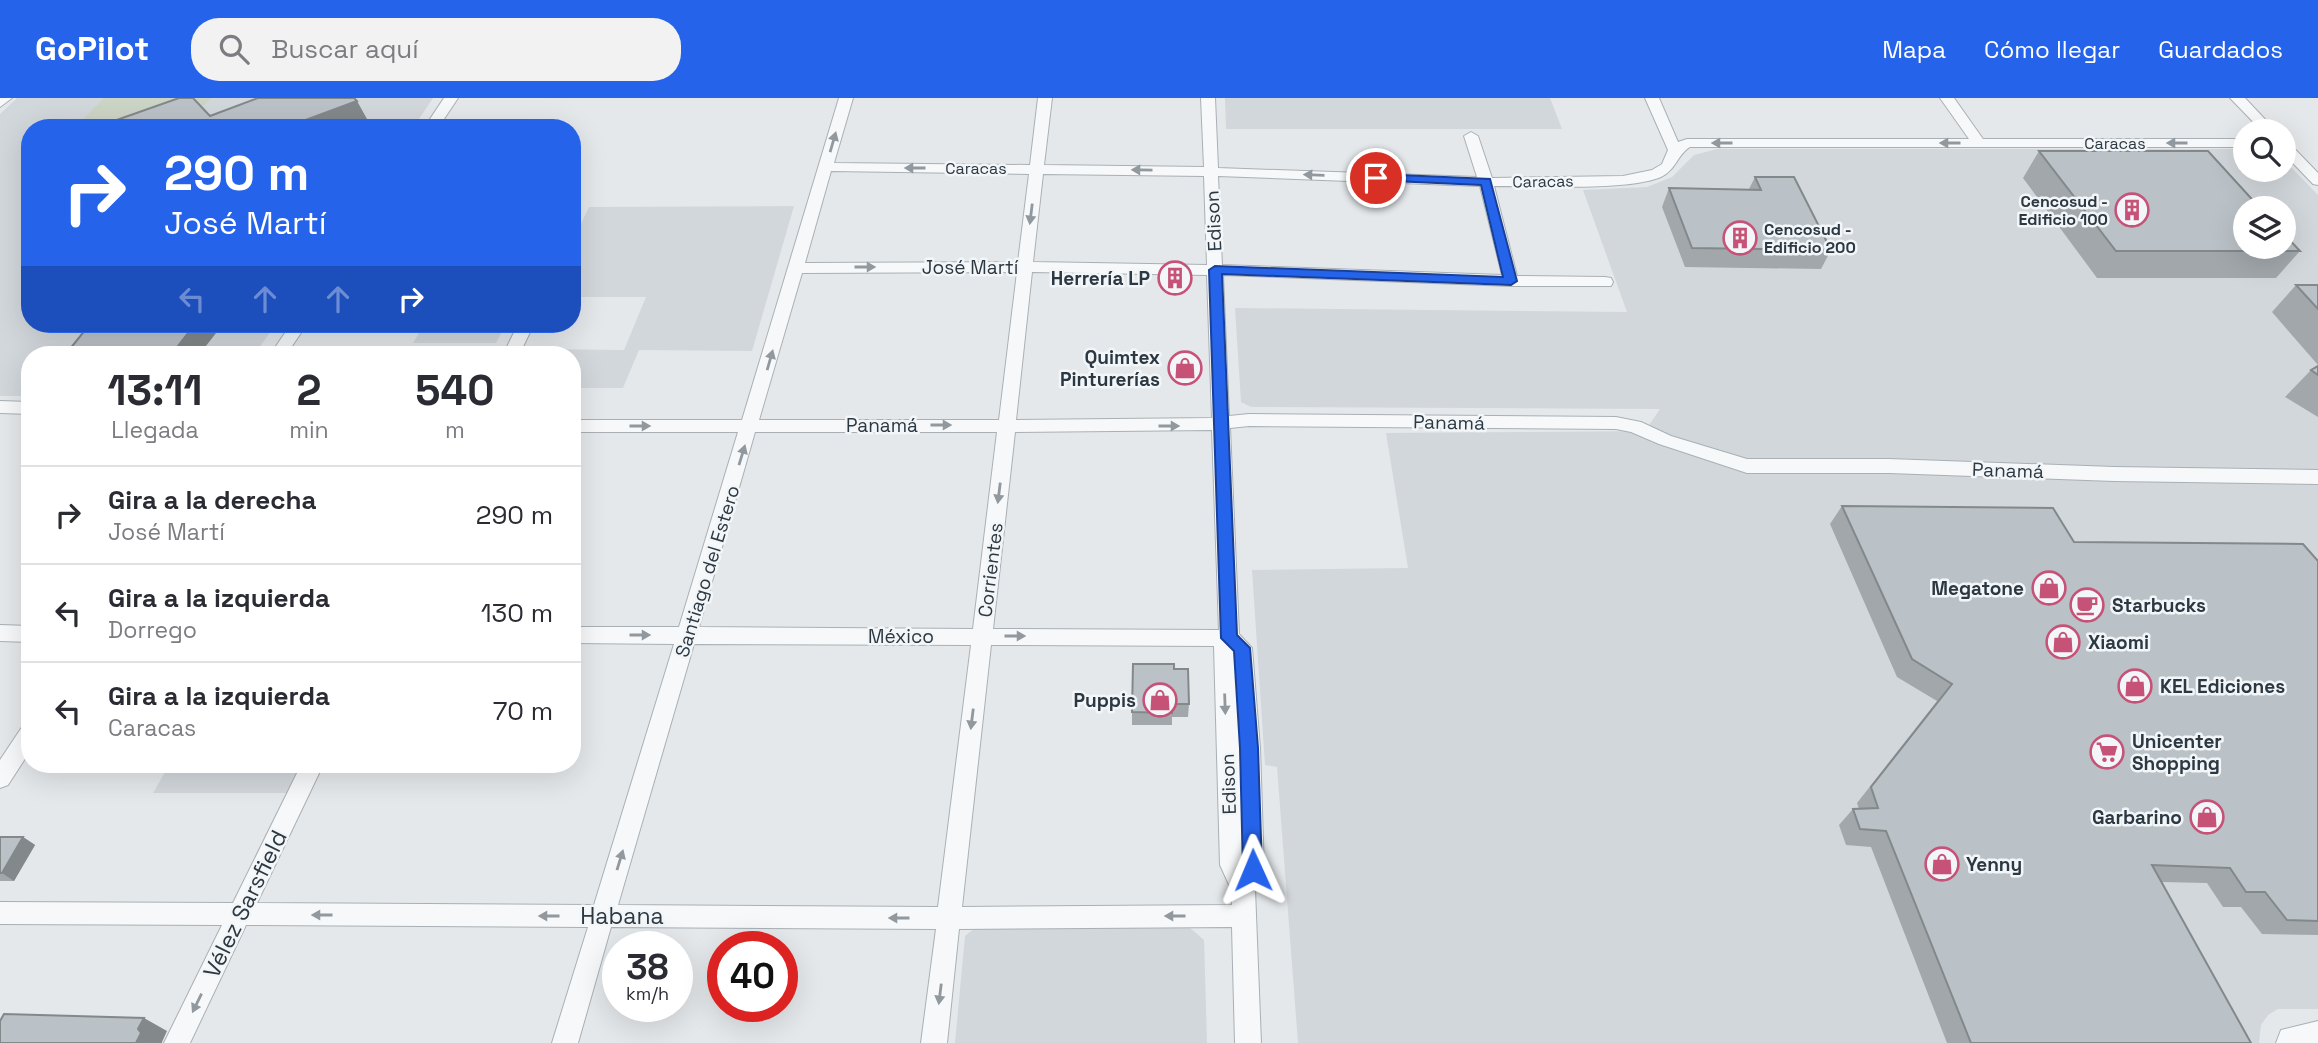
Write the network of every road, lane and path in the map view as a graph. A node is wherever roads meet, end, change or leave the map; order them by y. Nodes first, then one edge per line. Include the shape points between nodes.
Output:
1 (5, 98) edge
2 (451, 98) edge
3 (846, 98) edge
4 (1045, 98) edge
5 (1208, 98) edge
6 (1652, 98) edge
7 (1947, 98) edge
8 (2237, 98) edge
9 (0, 103) edge
10 (437, 119) edge
11 (2257, 119) edge
12 (1471, 136) dead end
13 (1979, 143) junction
14 (2233, 144) edge
15 (1675, 150) junction
16 (2296, 158) edge
17 (825, 167) junction
18 (1037, 168) junction
19 (1210, 172) junction
20 (2318, 181) edge
21 (1486, 182) junction
22 (1025, 267) junction
23 (796, 268) junction
24 (1215, 270) junction
25 (1511, 281) junction
26 (1605, 282) dead end
27 (21, 408) edge
28 (1, 409) edge
29 (1220, 423) junction
30 (750, 425) junction
31 (1006, 425) junction
32 (581, 426) edge
33 (2318, 477) edge
34 (0, 633) edge
35 (21, 634) edge
36 (581, 635) edge
37 (687, 635) junction
38 (982, 636) junction
39 (1229, 638) junction
40 (21, 746) edge
41 (308, 773) edge
42 (0, 778) edge
43 (0, 913) edge
44 (240, 915) junction
45 (603, 916) junction
46 (1244, 916) junction
47 (949, 918) junction
48 (2318, 1033) edge
49 (177, 1043) edge
50 (565, 1043) edge
51 (934, 1043) edge
52 (1248, 1043) edge
53 (2289, 1043) edge

1 - 9 street
2 - 10 street
17 -> 3 street, Santiago del Estero
4 - 18 street, Corrientes
5 - 19 street, Edison
6 - 15 street
7 - 13 street
8 - 11 street
12 - 21 street
14 -> 13 street, Caracas
13 -> 15 street, Caracas via 1687,143
15 - 21 street, Caracas via 1668,166 1647,178
16 - 20 street
18 -> 17 street, Caracas
17 - 23 street, Santiago del Estero
19 -> 18 street, Caracas
18 -> 22 street, Corrientes
21 -> 19 street, Caracas
19 - 24 street, Edison
21 - 25 street
23 -> 22 street, José Martí
22 - 24 street, José Martí
22 - 31 street, Corrientes
30 -> 23 street, Santiago del Estero
24 - 25 street, José Martí
24 - 29 street, Edison
25 - 26 street, José Martí
27 - 28 street
31 -> 29 street, Panamá
29 - 33 street, Panamá via 1616,423 1747,466
29 - 39 street, Edison
30 -> 31 street, Panamá
32 -> 30 street, Panamá
37 -> 30 street, Santiago del Estero
31 -> 38 street, Corrientes
34 - 35 street
36 -> 37 street, México
37 - 38 street, México
45 -> 37 street, Santiago del Estero
38 -> 39 street, México
38 -> 47 street, Corrientes
39 - 46 street, Edison via 1242,648 1249,748 1253,870 1243,888
40 - 42 street
41 - 44 street, Vélez Sarsfield
43 - 44 street, Habana
45 -> 44 street, Habana
44 -> 49 street, Vélez Sarsfield
47 -> 45 street, Habana
45 - 50 street, Santiago del Estero
46 -> 47 street, Habana
46 - 52 street, Edison
47 -> 51 street, Corrientes
48 - 53 street

